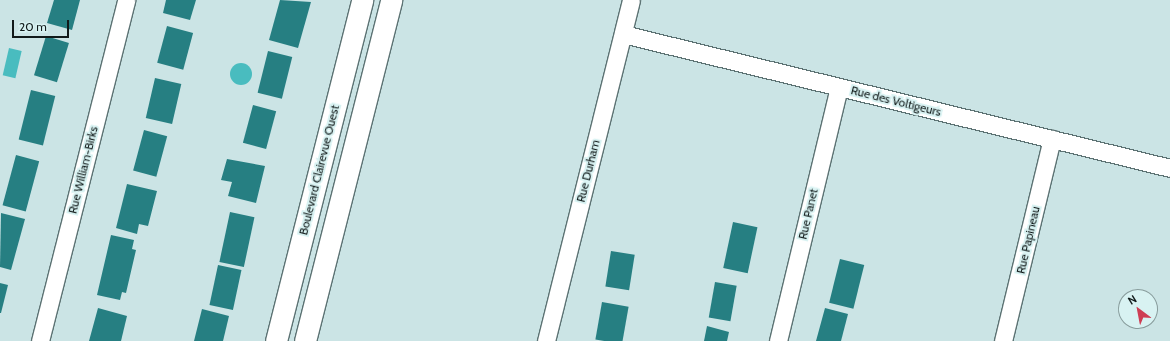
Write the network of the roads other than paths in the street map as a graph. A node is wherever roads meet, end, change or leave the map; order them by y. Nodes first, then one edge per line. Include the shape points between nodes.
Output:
1 (126, 0) edge
2 (362, 0) edge
3 (391, 0) edge
4 (631, 0) edge
5 (623, 34) junction
6 (839, 87) junction
7 (1052, 139) junction
8 (1170, 168) edge
9 (40, 341) edge
10 (276, 341) edge
11 (305, 341) edge
12 (546, 341) edge
13 (778, 341) edge
14 (1003, 341) edge

1 - 9 street, Rue William-Birks
2 - 10 street, Boulevard Clairevue Ouest
3 - 11 street
4 - 5 street, Rue Durham
5 - 6 street, Rue des Voltigeurs
5 - 12 street, Rue Durham
6 - 7 street, Rue des Voltigeurs
6 - 13 street, Rue Panet
7 - 8 street, Rue des Voltigeurs
7 - 14 street, Rue Papineau

